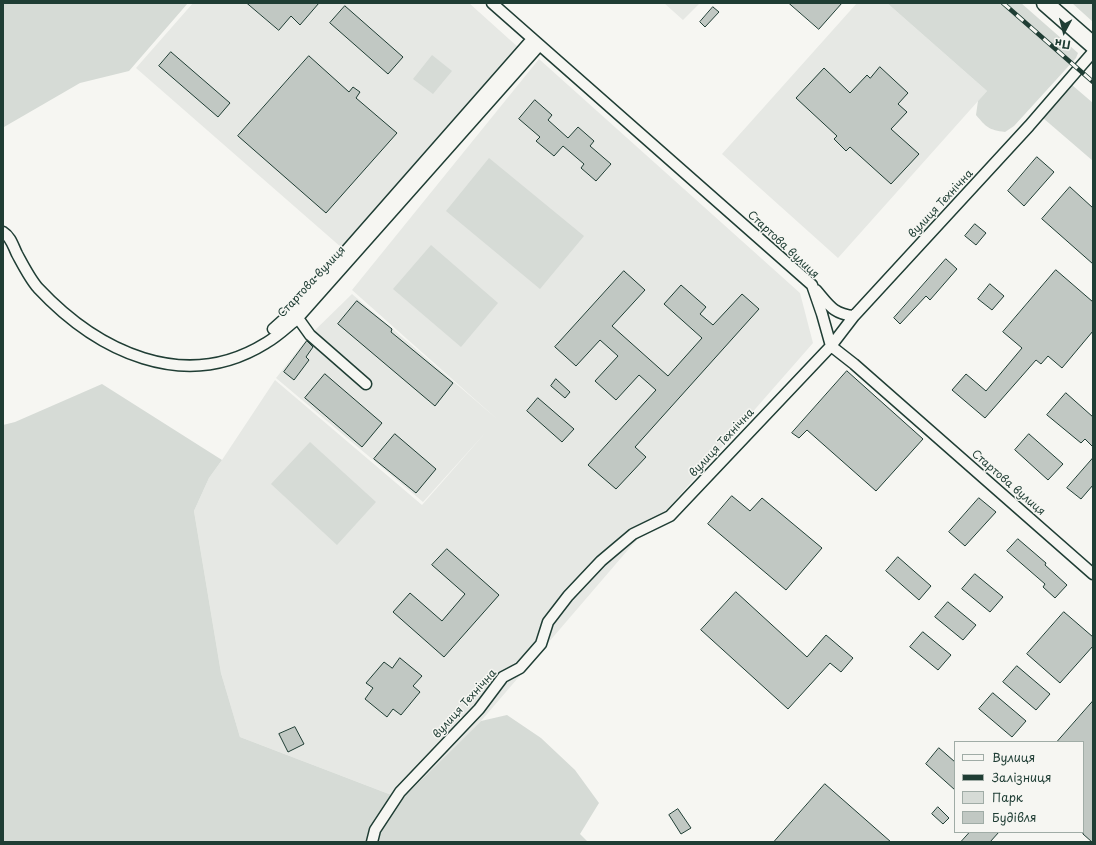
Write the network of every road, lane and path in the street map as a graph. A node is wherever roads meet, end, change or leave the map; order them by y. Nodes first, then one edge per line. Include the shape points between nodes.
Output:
1 (492, 3) edge
2 (1045, 3) edge
3 (535, 42) junction
4 (1093, 45) edge
5 (1093, 52) edge
6 (5, 233) edge
7 (812, 285) junction
8 (295, 315) junction
9 (854, 316) junction
10 (273, 328) dead end
11 (831, 346) junction
12 (366, 384) dead end
13 (1093, 574) edge
14 (372, 842) edge

1 - 3 street, Стартова вулиця
2 - 4 main road
3 - 7 street, Стартова вулиця
3 - 8 street, Стартова вулиця
5 - 9 street, вулиця Технічна via 1029,126
6 - 8 street, Стартова вулиця via 37,286 56,306 102,340 146,360 172,366 198,366 228,359 265,344
7 - 9 street via 841,315
7 - 11 street, Стартова вулиця
8 - 10 street, Стартова вулиця
8 - 12 street via 310,335
9 - 11 street, вулиця Технічна
11 - 13 street, Стартова вулиця
11 - 14 street, вулиця Технічна via 670,516 633,534 601,561 568,596 548,622 541,644 520,668 503,677 479,709 400,792 375,830

